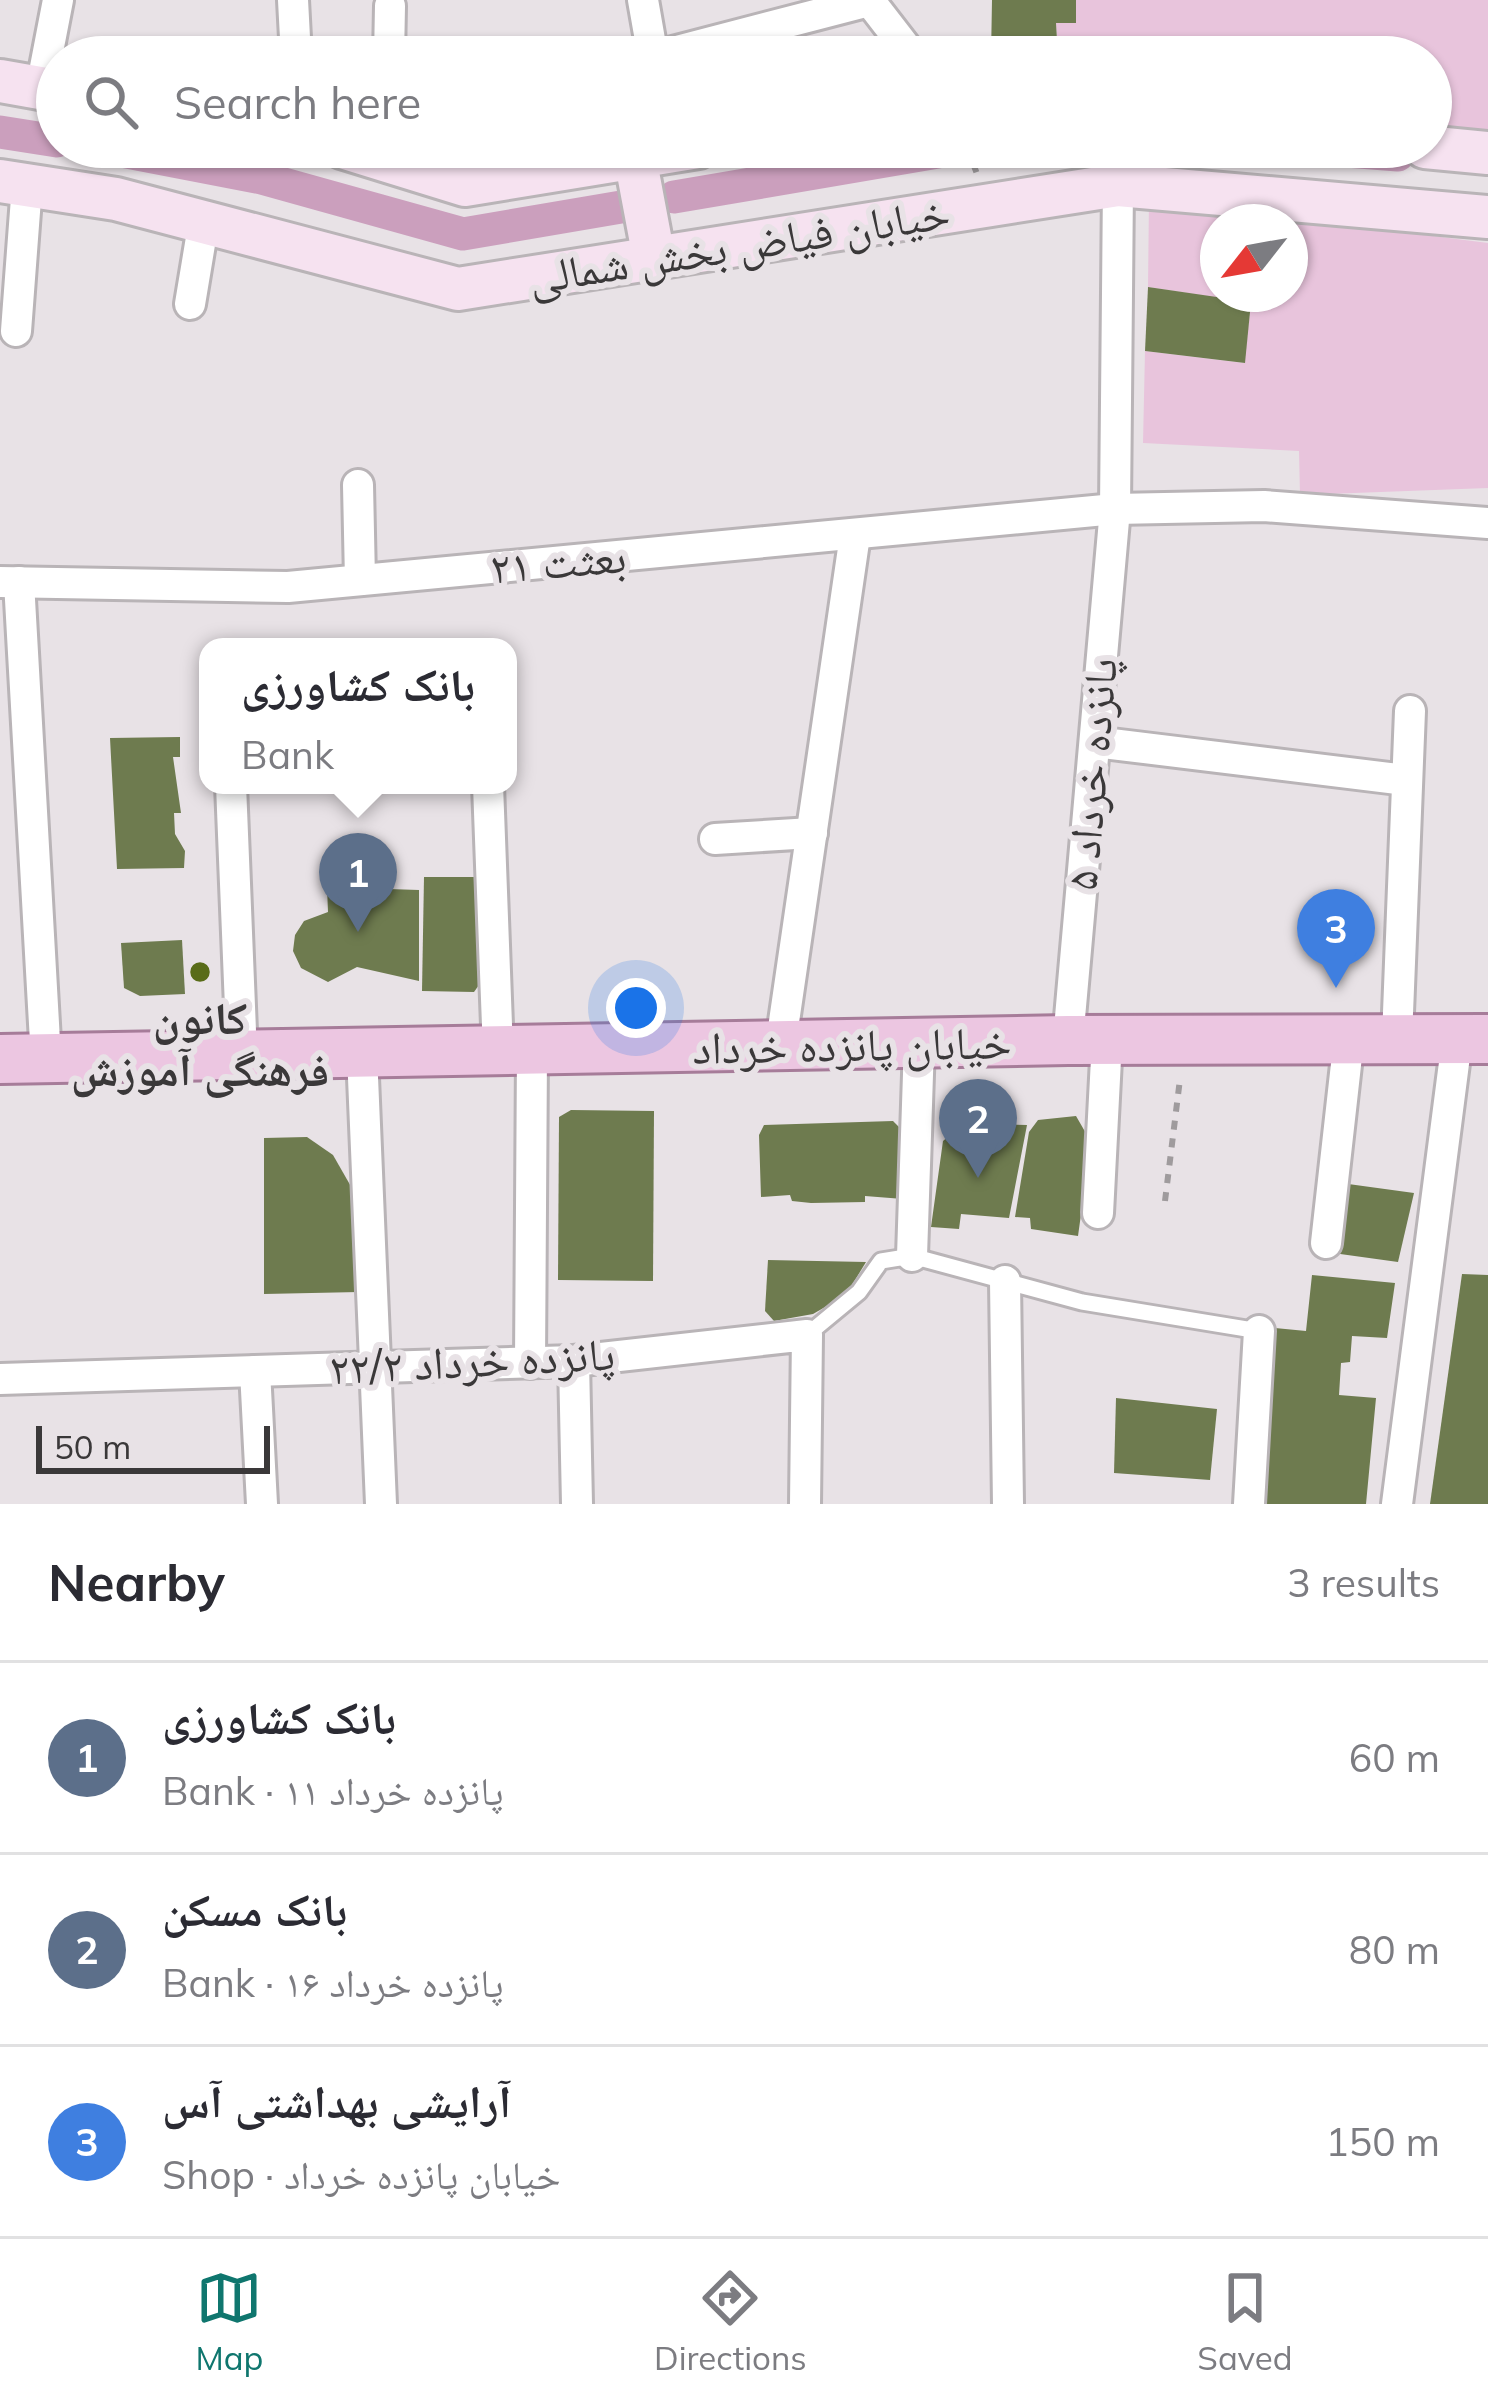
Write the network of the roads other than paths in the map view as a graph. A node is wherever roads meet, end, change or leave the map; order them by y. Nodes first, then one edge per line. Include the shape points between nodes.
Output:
1 (58, 0) edge
2 (293, 0) edge
3 (643, 0) edge
4 (869, 0) edge
5 (390, 6) dead end
6 (48, 36) edge
7 (295, 36) edge
8 (389, 36) edge
9 (649, 36) edge
10 (733, 36) edge
11 (897, 36) edge
12 (1452, 150) edge
13 (1488, 153) edge
14 (423, 168) edge
15 (568, 168) edge
16 (637, 168) edge
17 (1421, 168) edge
18 (14, 183) edge
19 (1118, 185) junction
20 (1414, 209) junction
21 (1488, 217) edge
22 (204, 220) junction
23 (654, 258) junction
24 (190, 304) dead end
25 (16, 331) dead end
26 (358, 485) dead end
27 (1115, 509) junction
28 (1488, 523) edge
29 (855, 535) junction
30 (360, 580) junction
31 (9, 582) edge
32 (1410, 711) dead end
33 (1095, 742) junction
34 (1406, 780) junction
35 (231, 794) edge
36 (489, 794) edge
37 (812, 833) junction
38 (715, 839) dead end
39 (1349, 1038) junction
40 (1397, 1038) junction
41 (1087, 1040) junction
42 (1472, 1040) edge
43 (919, 1044) junction
44 (780, 1049) junction
45 (515, 1052) junction
46 (362, 1054) junction
47 (242, 1056) junction
48 (23, 1059) edge
49 (1098, 1213) dead end
50 (1326, 1243) dead end
51 (912, 1256) junction
52 (1005, 1281) junction
53 (1259, 1331) joint
54 (807, 1335) junction
55 (574, 1361) junction
56 (530, 1364) junction
57 (377, 1368) junction
58 (254, 1371) junction
59 (0, 1378) edge
60 (262, 1504) edge
61 (382, 1504) edge
62 (577, 1504) edge
63 (805, 1504) edge
64 (1008, 1504) edge
65 (1250, 1504) edge
66 (1396, 1504) edge

1 - 6 street
2 - 7 street
3 - 9 street
4 - 10 street
4 - 11 street
5 - 8 street
12 - 13 street
14 - 15 street via 465,185
16 - 23 street
17 - 20 street
18 - 22 street, خیابان فیاض بخش شمالی
18 - 25 street
19 - 20 street, خیابان فیاض بخش شمالی
19 - 23 street, خیابان فیاض بخش شمالی
19 - 27 street, پانزده خرداد ۵
20 - 21 street, خیابان فیاض بخش شمالی
22 - 23 street, خیابان فیاض بخش شمالی via 458,289
22 - 24 street
26 - 30 street
27 - 28 street, بعثت ۲۱ via 1264,506
27 - 29 street, بعثت ۲۱
27 - 33 street, پانزده خرداد ۵
29 - 30 street, بعثت ۲۱
29 - 37 street
30 - 31 street, بعثت ۲۱
31 - 48 street via 30,778
32 - 34 street
33 - 34 street
33 - 41 street, پانزده خرداد ۵
34 - 40 street
35 - 47 street
36 - 45 street
37 - 38 street
37 - 44 street
39 - 40 main road, خیابان پانزده خرداد
39 - 41 main road, خیابان پانزده خرداد
39 - 50 street
40 - 42 main road, خیابان پانزده خرداد
41 - 43 main road, خیابان پانزده خرداد
41 - 49 street, پانزده خرداد ۵
42 - 66 street
43 - 44 main road, خیابان پانزده خرداد
43 - 51 street
44 - 45 main road, خیابان پانزده خرداد
45 - 46 main road, خیابان پانزده خرداد
45 - 56 street
46 - 47 main road, خیابان پانزده خرداد
46 - 57 street
47 - 48 main road, خیابان پانزده خرداد
51 - 52 lane
51 - 54 lane via 881,1261 859,1292
52 - 53 lane
52 - 64 street
53 - 65 street
54 - 55 street, پانزده خرداد ۲۲/۲
54 - 63 street
55 - 56 street, پانزده خرداد ۲۲/۲
55 - 62 street
56 - 57 street, پانزده خرداد ۲۲/۲
57 - 58 street, پانزده خرداد ۲۲/۲
57 - 61 street
58 - 59 street, پانزده خرداد ۲۲/۲
58 - 60 street

